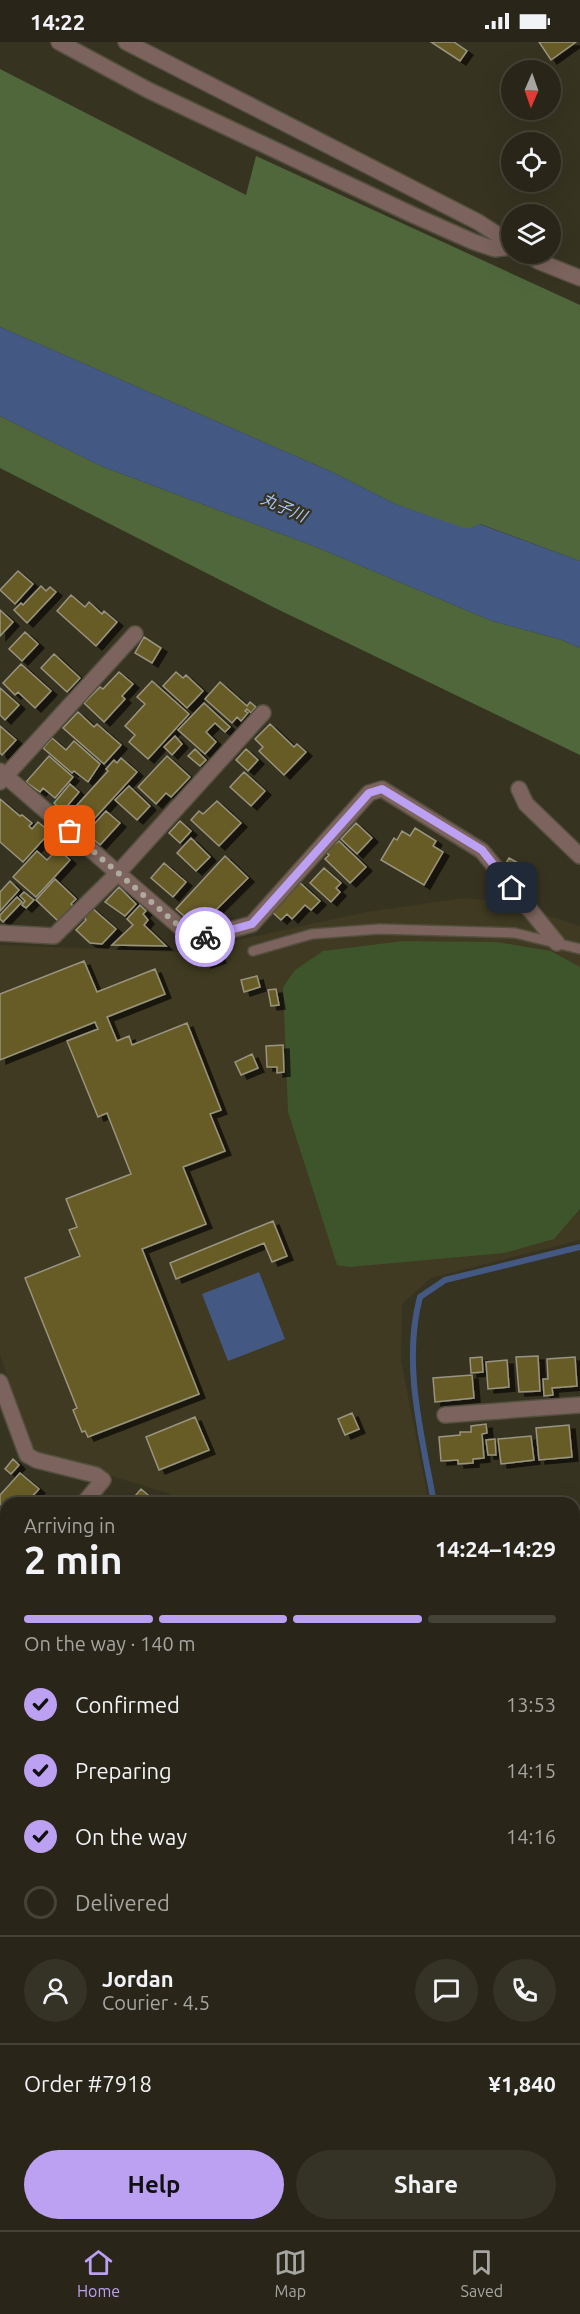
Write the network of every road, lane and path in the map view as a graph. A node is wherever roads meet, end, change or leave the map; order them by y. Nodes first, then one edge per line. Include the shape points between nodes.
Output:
1 (59, 42) edge
2 (126, 42) edge
3 (501, 238) edge
4 (501, 248) edge
5 (545, 264) edge
6 (580, 278) edge
7 (135, 634) dead end
8 (263, 713) dead end
9 (2, 776) edge
10 (519, 789) dead end
11 (580, 856) edge
12 (118, 873) junction
13 (0, 933) edge
14 (557, 943) junction
15 (580, 949) edge
16 (253, 951) dead end
17 (0, 1382) edge
18 (580, 1405) edge
19 (446, 1415) dead end
20 (89, 1497) edge

1 - 4 street via 148,90 423,219 474,242
2 - 3 street via 478,222
5 - 6 street
7 - 9 street
8 - 12 street
9 - 12 street
10 - 11 street via 526,804
12 - 13 street via 54,936
12 - 14 street via 195,940 252,924 369,793 382,789 482,850
14 - 15 lane
14 - 16 lane via 515,933 380,929 312,934
17 - 20 street via 27,1455 96,1475 103,1480
18 - 19 street

